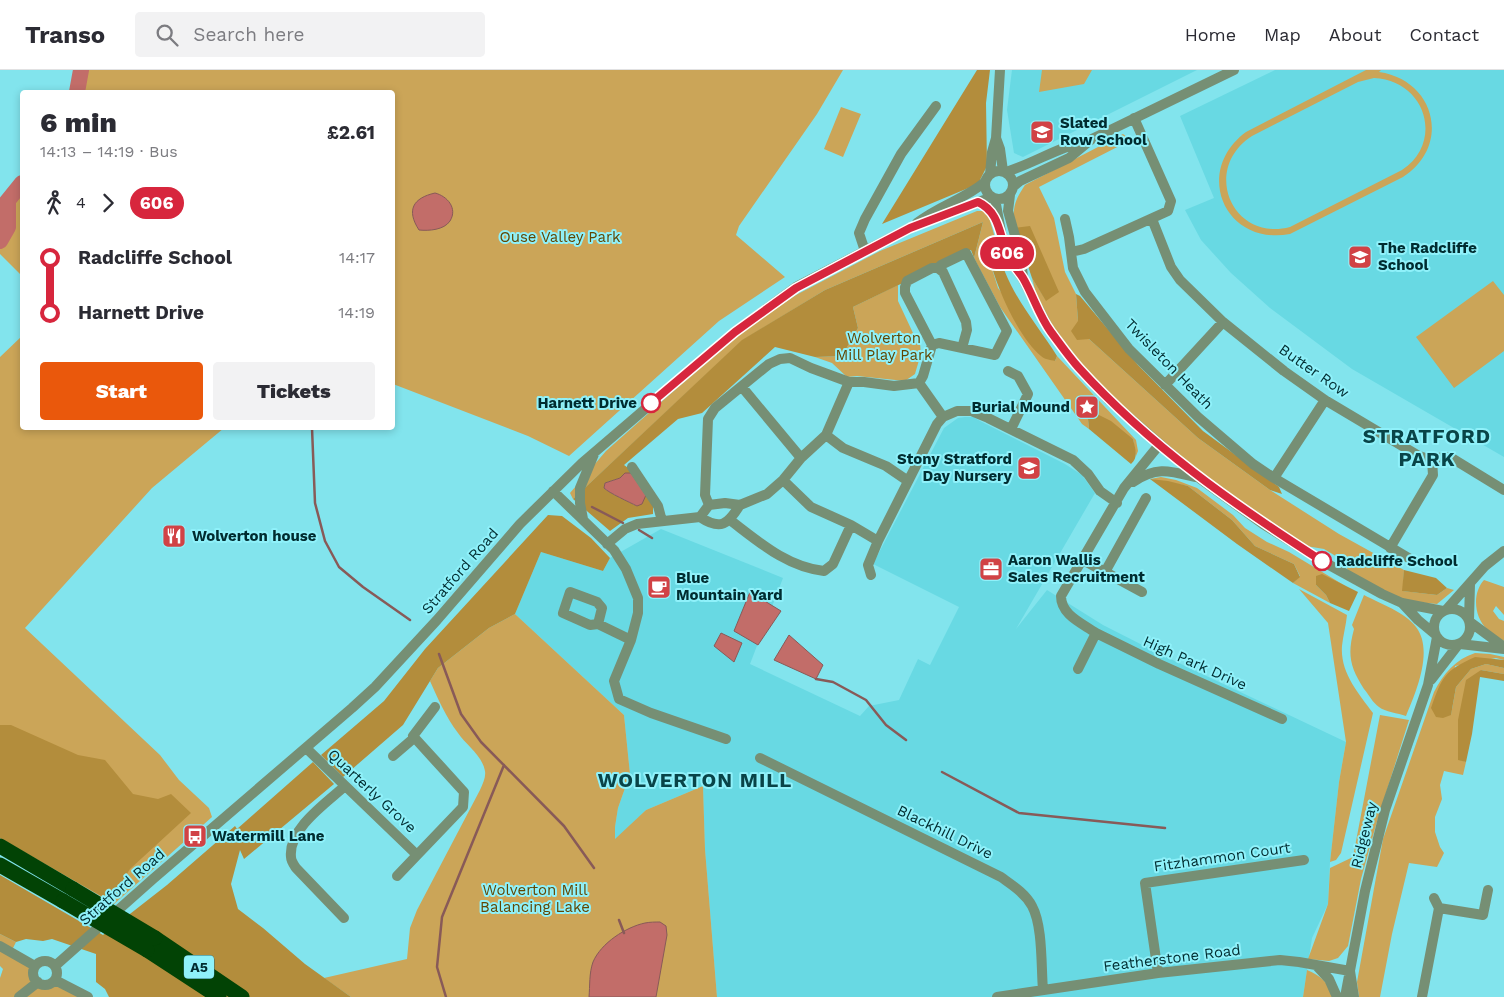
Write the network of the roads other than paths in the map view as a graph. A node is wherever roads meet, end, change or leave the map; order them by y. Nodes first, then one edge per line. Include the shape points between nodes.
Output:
1 (1000, 70) edge
2 (1234, 70) edge
3 (936, 106) dead end
4 (1134, 118) junction
5 (996, 138) junction
6 (1092, 139) junction
7 (1000, 149) junction
8 (1020, 168) junction
9 (1005, 172) junction
10 (987, 178) junction
11 (1012, 190) junction
12 (993, 198) junction
13 (978, 202) junction
14 (1065, 219) dead end
15 (1152, 219) junction
16 (999, 225) junction
17 (910, 228) junction
18 (865, 251) junction
19 (1071, 252) junction
20 (938, 268) junction
21 (1023, 279) junction
22 (1223, 322) junction
23 (932, 345) junction
24 (962, 348) junction
25 (1008, 371) dead end
26 (849, 382) junction
27 (919, 383) junction
28 (1164, 385) junction
29 (742, 388) junction
30 (1325, 400) junction
31 (943, 418) junction
32 (1011, 429) junction
33 (826, 435) junction
34 (1159, 444) junction
35 (595, 451) junction
36 (801, 458) junction
37 (1432, 460) junction
38 (632, 467) dead end
39 (1199, 478) junction
40 (1274, 478) junction
41 (783, 480) junction
42 (908, 481) junction
43 (1124, 488) junction
44 (553, 490) junction
45 (1504, 490) edge
46 (1146, 498) dead end
47 (1117, 503) junction
48 (740, 504) junction
49 (709, 505) junction
50 (700, 517) junction
51 (583, 519) junction
52 (730, 520) junction
53 (662, 522) junction
54 (851, 525) junction
55 (878, 541) junction
56 (607, 544) junction
57 (1390, 548) junction
58 (1503, 554) edge
59 (1083, 560) junction
60 (1412, 560) dead end
61 (1105, 572) junction
62 (871, 575) dead end
63 (1470, 584) junction
64 (1142, 592) dead end
65 (1402, 604) junction
66 (1444, 610) junction
67 (1470, 621) junction
68 (598, 624) dead end
69 (1096, 633) junction
70 (1436, 636) junction
71 (631, 640) junction
72 (1459, 644) junction
73 (1504, 648) edge
74 (1078, 669) dead end
75 (1428, 686) junction
76 (435, 707) dead end
77 (1282, 719) dead end
78 (414, 738) junction
79 (726, 739) dead end
80 (306, 748) junction
81 (393, 756) dead end
82 (760, 758) dead end
83 (345, 786) junction
84 (0, 846) edge
85 (418, 855) junction
86 (1304, 860) dead end
87 (0, 864) edge
88 (397, 876) dead end
89 (1488, 890) dead end
90 (1434, 898) dead end
91 (1439, 908) junction
92 (344, 918) dead end
93 (151, 944) junction
94 (0, 946) edge
95 (1316, 965) junction
96 (35, 966) junction
97 (55, 966) junction
98 (1350, 971) junction
99 (1158, 973) junction
100 (55, 980) junction
101 (38, 982) junction
102 (1043, 990) junction
103 (19, 997) edge
104 (88, 997) edge
105 (219, 997) edge
106 (242, 997) edge
107 (997, 997) edge
108 (1337, 997) edge
109 (1345, 997) edge
110 (1354, 997) edge
111 (1422, 997) edge

1 - 5 street
2 - 4 street
3 - 18 street via 901,154 865,219 859,233
4 - 6 street
4 - 15 street via 1171,201 1168,211
5 - 7 street
5 - 10 street
6 - 8 street via 1075,143
6 - 11 street via 1069,158 1020,181
7 - 8 street via 1009,163
7 - 9 street
8 - 9 street
9 - 10 street via 998,170
9 - 11 street via 1012,178
10 - 12 street via 986,191
10 - 17 street, Stratford Road via 975,190 930,213
11 - 12 street via 1003,199
11 - 21 street via 1008,211 1021,257
12 - 13 street, Stratford Road
12 - 16 street
13 - 16 street via 989,209
13 - 17 street, Stratford Road
14 - 19 street, Twisleton Heath
15 - 19 street
15 - 22 street, Butter Row via 1171,267
16 - 21 street via 1010,260
17 - 18 street, Stratford Road
18 - 35 street, Stratford Road via 796,288 765,309
19 - 28 street, Twisleton Heath via 1073,268 1086,292 1129,349
20 - 23 street via 907,281 904,287
20 - 24 street via 943,272 966,322
20 - 24 street via 966,253 1007,331 995,355
21 - 34 street via 1049,329 1077,366 1109,400
22 - 28 street
22 - 30 street, Butter Row
23 - 24 street via 939,343
23 - 27 street
25 - 32 street via 1018,376 1028,394
26 - 27 street via 894,386
26 - 29 street via 790,358 769,364
26 - 33 street
27 - 31 street
28 - 40 street, Twisleton Heath via 1253,464
29 - 36 street
29 - 49 street via 715,408 708,419 705,495
30 - 37 street, Butter Row via 1419,456
30 - 40 street
31 - 32 street via 957,411 972,410
31 - 42 street
32 - 47 street via 1073,460 1100,490
33 - 36 street
33 - 42 street via 843,448 886,466
34 - 39 street
34 - 43 street, High Park Drive
35 - 44 street, Stratford Road
35 - 51 street via 580,488
36 - 41 street
37 - 45 street, Butter Row via 1450,458
37 - 57 street via 1433,475
38 - 53 street via 658,506
39 - 43 street via 1163,470 1144,475
39 - 65 street via 1263,524
40 - 57 street, Twisleton Heath
41 - 48 street via 766,494
41 - 54 street via 811,508
42 - 55 street
43 - 47 street, High Park Drive
44 - 51 street
44 - 80 street, Stratford Road via 374,687
46 - 61 street
47 - 59 street, High Park Drive
48 - 49 street
48 - 52 street
49 - 50 street
50 - 52 street via 710,524
50 - 53 street
51 - 56 street
52 - 54 street via 770,551 808,570 824,571 833,564
53 - 56 street via 637,524
54 - 55 street
55 - 62 street via 868,565
56 - 71 street via 626,569 638,598
57 - 60 street, Twisleton Heath
58 - 63 street via 1485,566
59 - 61 street
59 - 69 street, High Park Drive via 1061,596 1061,603 1065,612
61 - 64 street
63 - 66 street
63 - 67 street
65 - 66 street
65 - 70 street
66 - 67 street via 1462,611
66 - 70 street via 1434,624
67 - 72 street via 1468,637
67 - 73 street
68 - 71 street
69 - 74 street
69 - 77 street, High Park Drive
70 - 72 street via 1446,644
70 - 75 street, Ridgeway
71 - 79 street via 614,681 619,699
72 - 73 street
72 - 75 street, Ridgeway
75 - 98 street, Ridgeway via 1385,810 1365,890
76 - 78 street
78 - 81 street
78 - 85 street, Quarterly Grove via 464,792 463,807
80 - 83 street, Quarterly Grove
80 - 97 street, Stratford Road
82 - 102 street, Blackhill Drive via 1015,887 1032,905 1038,920
83 - 85 street, Quarterly Grove
83 - 92 street via 301,825 291,858 296,868
84 - 93 highway, A5, bridge via 73,889
85 - 88 street, Quarterly Grove
86 - 99 street, Fitzhammon Court via 1145,883
87 - 93 highway, A5, bridge via 63,901
89 - 91 street via 1482,915
90 - 91 street
91 - 111 street
93 - 105 highway, A5
93 - 106 highway, A5
94 - 96 street
95 - 98 street, Featherstone Road
95 - 99 street, Featherstone Road via 1280,960
95 - 108 street via 1330,979
96 - 97 street via 45,960
96 - 101 street via 33,975
97 - 100 street
98 - 109 street, Ridgeway
98 - 110 street
99 - 102 street, Featherstone Road
100 - 101 street via 48,984
100 - 104 street
101 - 103 street
102 - 107 street, Featherstone Road

